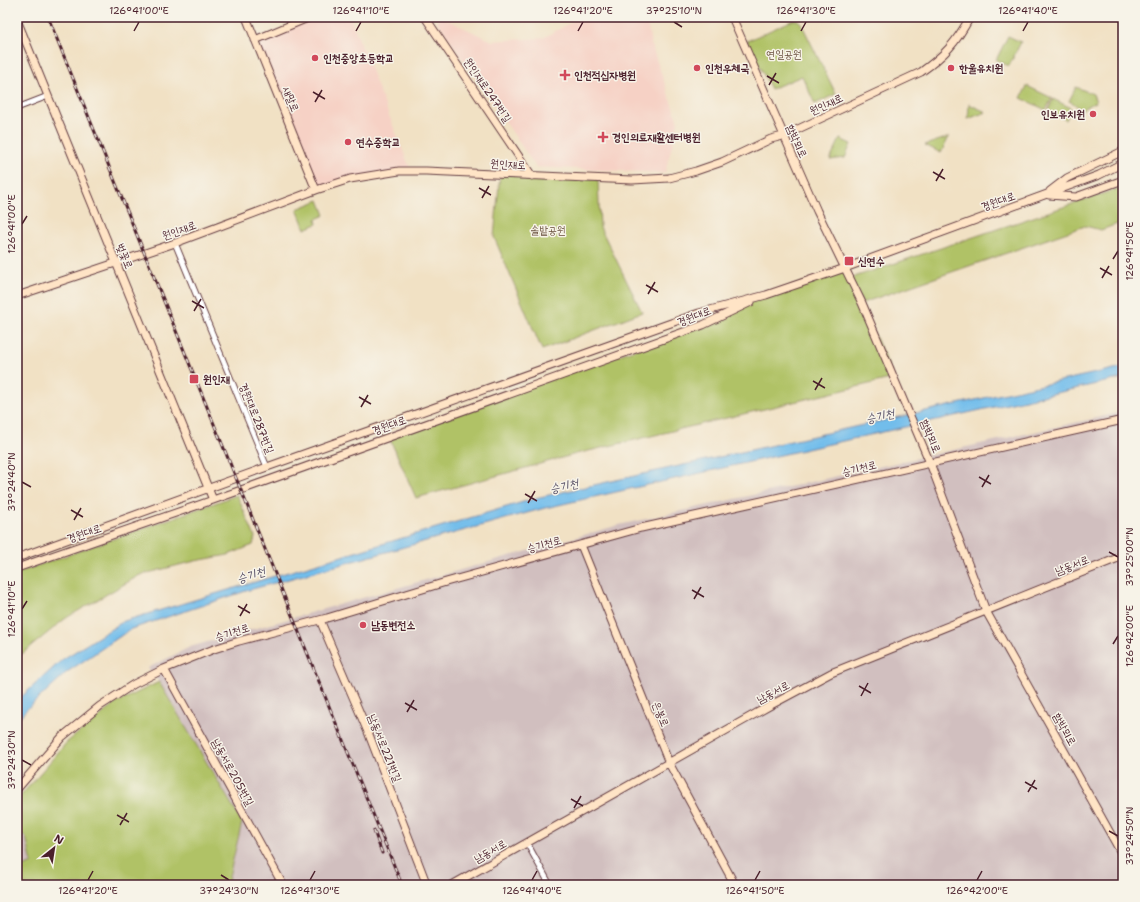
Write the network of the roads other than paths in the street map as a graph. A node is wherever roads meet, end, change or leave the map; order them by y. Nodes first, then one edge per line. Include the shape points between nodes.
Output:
1 (246, 17) edge
2 (310, 17) edge
3 (425, 17) edge
4 (732, 17) edge
5 (970, 17) edge
6 (17, 20) edge
7 (256, 40) junction
8 (48, 96) junction
9 (17, 108) edge
10 (783, 136) junction
11 (1123, 151) edge
12 (1123, 163) edge
13 (532, 176) junction
14 (1123, 180) edge
15 (316, 190) junction
16 (1045, 195) junction
17 (176, 243) junction
18 (116, 263) junction
19 (845, 268) junction
20 (766, 295) junction
21 (17, 296) edge
22 (1123, 420) edge
23 (930, 463) junction
24 (267, 467) junction
25 (208, 488) junction
26 (213, 500) junction
27 (581, 545) junction
28 (1123, 556) edge
29 (17, 558) edge
30 (17, 568) edge
31 (986, 611) junction
32 (320, 620) junction
33 (164, 669) junction
34 (669, 763) junction
35 (17, 789) edge
36 (527, 843) junction
37 (1123, 856) edge
38 (283, 885) edge
39 (427, 885) edge
40 (452, 885) edge
41 (550, 885) edge
42 (735, 885) edge

1 - 7 main road, 새말로
2 - 7 main road
3 - 13 main road, 원인재로247번길
4 - 10 main road, 함박뫼로
5 - 10 main road, 원인재로 via 961,34 949,48 921,72
6 - 8 main road, 벚꽃로
7 - 15 main road, 새말로
8 - 9 street
8 - 18 main road, 벚꽃로
10 - 13 main road, 원인재로 via 770,139 722,162 668,178 632,180
10 - 19 main road, 함박뫼로 via 816,211
11 - 16 main road via 1067,178
12 - 16 main road, 경원대로 via 1100,175
13 - 15 main road, 원인재로 via 399,171 350,179
14 - 16 main road via 1076,197
15 - 17 main road, 원인재로
16 - 19 main road, 경원대로
17 - 18 main road, 원인재로
17 - 24 street, 경원대로287번길
18 - 21 main road, 원인재로
18 - 25 main road, 벚꽃로
19 - 20 main road, 경원대로
19 - 23 main road, 함박뫼로
20 - 24 main road, 경원대로 via 699,312
20 - 26 main road, 경원대로 via 702,325
22 - 23 main road, 승기천로
23 - 27 main road, 승기천로
23 - 31 main road, 함박뫼로
24 - 25 main road, 경원대로
25 - 26 main road, 벚꽃로
25 - 29 main road, 경원대로
26 - 30 main road, 경원대로
27 - 32 main road, 승기천로
27 - 34 main road, 은봉로
28 - 31 main road, 남동서로
31 - 34 main road, 남동서로 via 831,673 771,704
31 - 37 main road, 함박뫼로
32 - 33 main road, 승기천로 via 239,641
32 - 39 main road, 남동서로221번길 via 368,732
33 - 35 main road, 승기천로 via 134,684 100,706 62,737
33 - 38 main road, 남동서로205번길
34 - 36 main road, 남동서로
34 - 42 main road, 은봉로
36 - 40 main road, 남동서로
36 - 41 street

